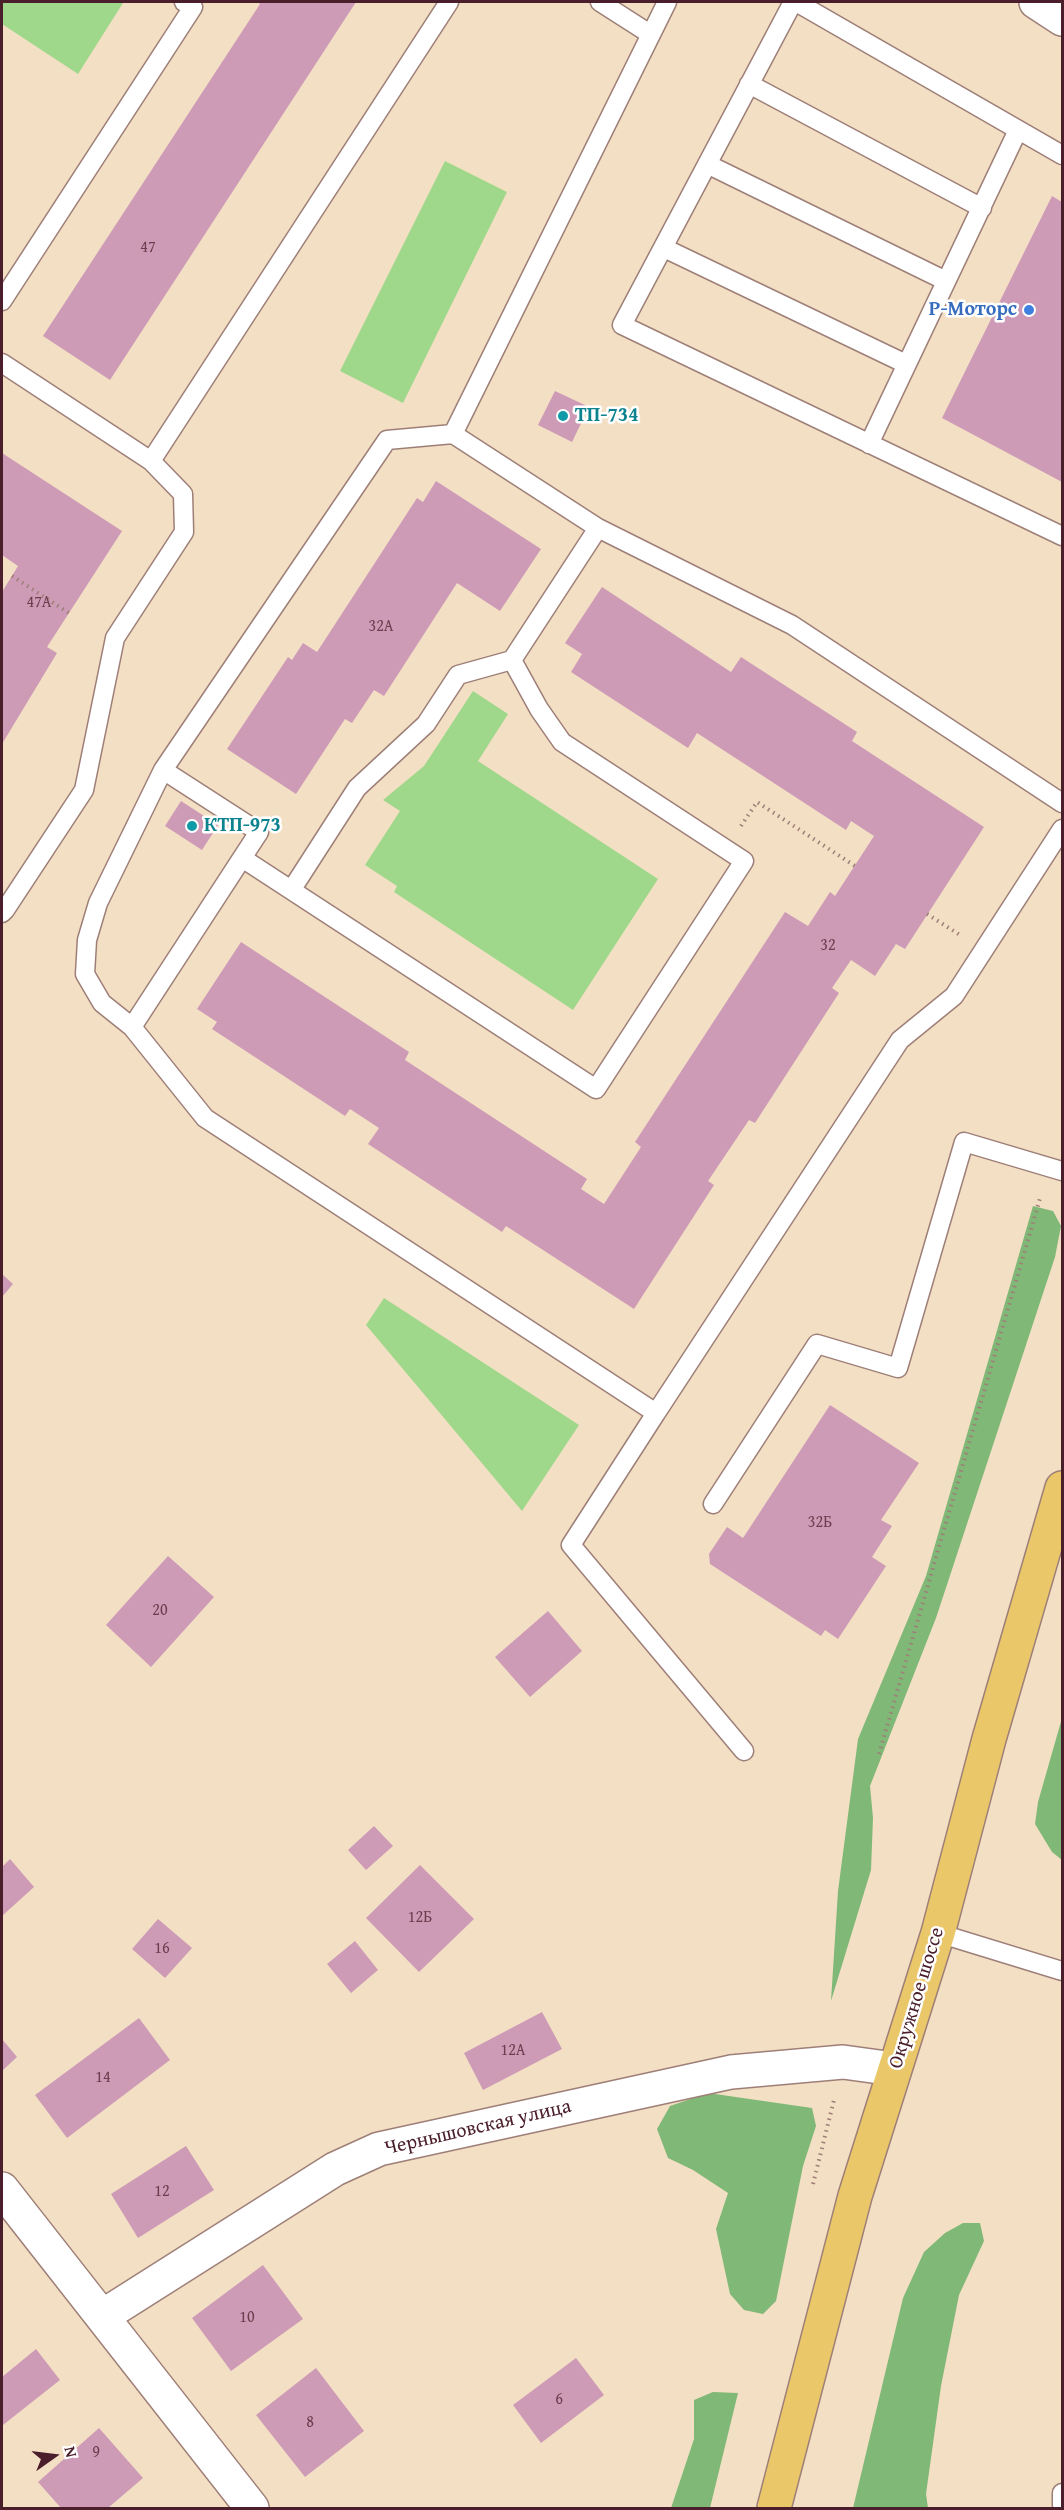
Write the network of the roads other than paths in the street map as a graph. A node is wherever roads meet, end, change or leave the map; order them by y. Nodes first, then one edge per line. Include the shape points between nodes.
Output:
1 (184, 2) edge
2 (449, 2) edge
3 (600, 2) edge
4 (667, 2) edge
5 (795, 2) edge
6 (1035, 2) edge
7 (1062, 19) edge
8 (650, 34) junction
9 (749, 84) junction
10 (1018, 130) junction
11 (1062, 155) edge
12 (707, 164) junction
13 (982, 208) junction
14 (664, 248) junction
15 (946, 281) junction
16 (2, 301) edge
17 (2, 363) edge
18 (906, 364) junction
19 (453, 434) junction
20 (868, 444) junction
21 (151, 461) junction
22 (598, 528) junction
23 (1062, 536) edge
24 (512, 660) junction
25 (163, 770) junction
26 (1062, 802) edge
27 (1062, 829) edge
28 (242, 858) junction
29 (292, 890) junction
30 (2, 913) edge
31 (132, 1027) junction
32 (1056, 1169) edge
33 (656, 1413) junction
34 (1062, 1488) edge
35 (713, 1504) dead end
36 (744, 1751) dead end
37 (938, 1933) junction
38 (1062, 1971) edge
39 (894, 2069) junction
40 (2, 2189) edge
41 (103, 2316) junction
42 (1062, 2493) edge
43 (1062, 2505) edge
44 (252, 2508) edge
45 (774, 2508) edge

1 - 16 lane via 193,7
2 - 21 lane
3 - 8 lane
4 - 8 lane
5 - 9 lane
5 - 10 lane
6 - 7 street
8 - 19 lane
9 - 12 lane
9 - 13 lane
10 - 11 lane
10 - 13 lane
12 - 14 lane
12 - 15 lane
13 - 15 lane
14 - 18 lane
14 - 20 lane via 622,326
15 - 18 lane
17 - 21 lane
18 - 20 lane
19 - 22 lane
19 - 25 lane via 387,440
20 - 23 lane
21 - 30 lane via 183,494 184,532 115,638 84,790
22 - 24 lane
22 - 26 lane via 792,626
24 - 29 lane via 458,675 426,724 357,788
24 - 29 lane via 562,742 744,861 596,1089
25 - 28 lane via 259,832
25 - 31 lane via 98,903 87,940 85,974 102,1003
27 - 33 lane via 954,996 900,1040
28 - 29 lane
28 - 31 lane
31 - 33 lane via 204,1118
32 - 35 lane via 964,1142 898,1368 817,1344
33 - 36 lane via 570,1545
34 - 37 main road, Окружное шоссе
37 - 38 lane
37 - 39 main road, Окружное шоссе
39 - 41 street, Чернышовская улица via 843,2062 731,2072 379,2150 335,2169
39 - 45 main road, Окружное шоссе via 855,2196
40 - 41 street
41 - 44 street
42 - 43 lane

